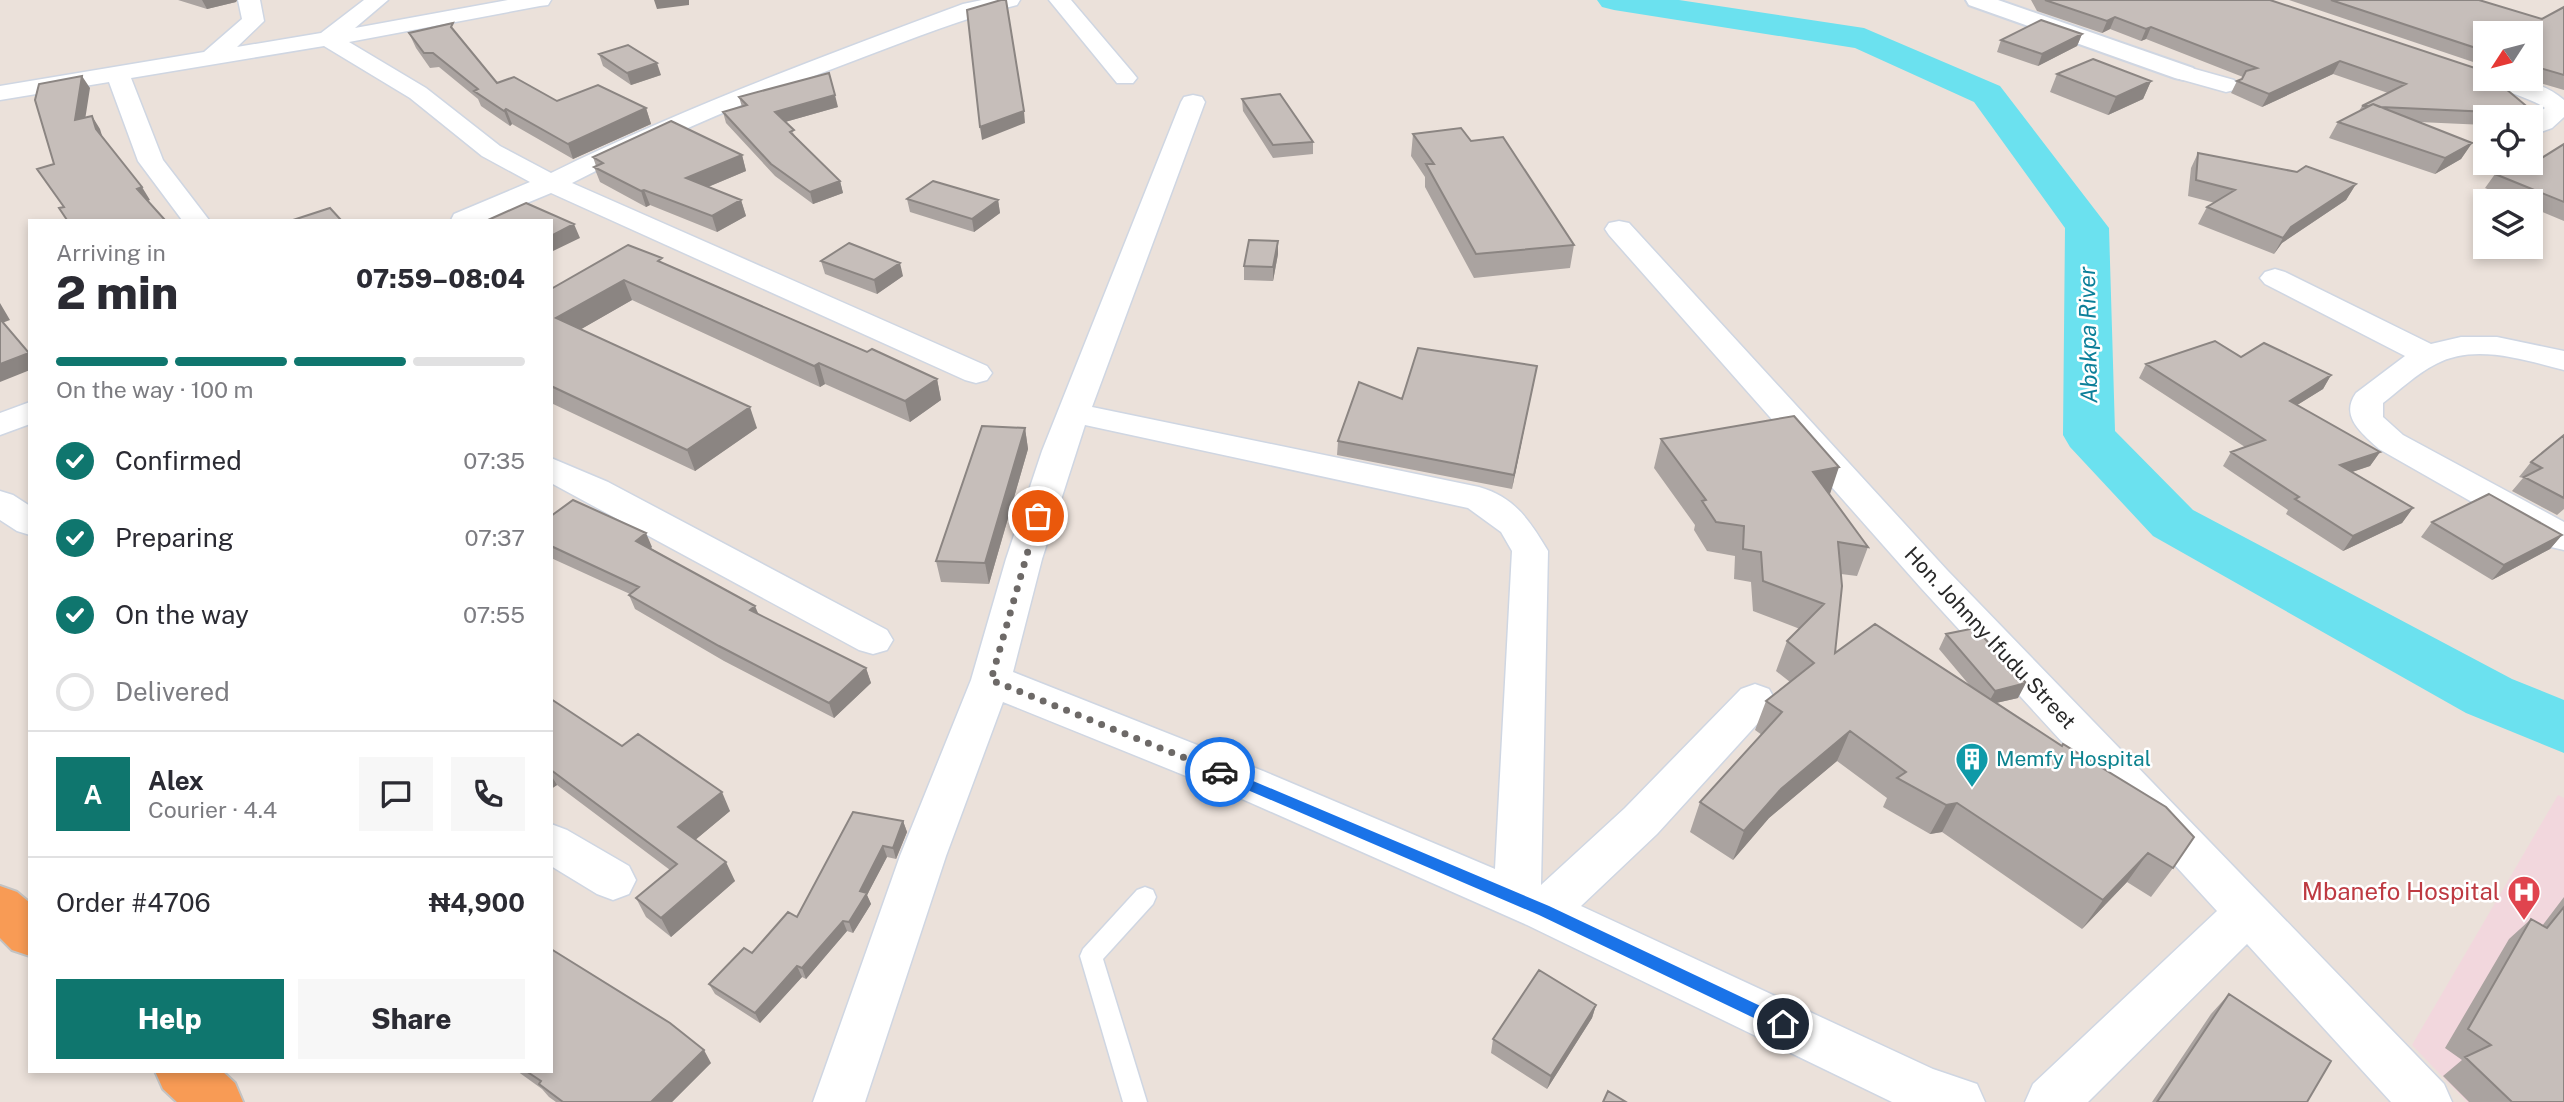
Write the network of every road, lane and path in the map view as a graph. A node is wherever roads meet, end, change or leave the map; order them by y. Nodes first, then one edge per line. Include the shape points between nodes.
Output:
1 (249, 0) edge
2 (377, 0) edge
3 (540, 0) edge
4 (1009, 0) edge
5 (1060, 0) edge
6 (1977, 0) edge
7 (327, 38) junction
8 (211, 58) junction
9 (2184, 73) joint
10 (118, 74) junction
11 (1125, 78) dead end
12 (2226, 85) dead end
13 (2526, 91) edge
14 (0, 93) edge
15 (1193, 102) dead end
16 (2543, 121) edge
17 (551, 183) junction
18 (195, 219) edge
19 (466, 219) edge
20 (1619, 229) dead end
21 (2275, 278) dead end
22 (2428, 355) junction
23 (2564, 361) edge
24 (976, 373) dead end
25 (28, 413) edge
26 (1074, 413) junction
27 (0, 425) edge
28 (553, 470) edge
29 (0, 503) edge
30 (28, 522) edge
31 (2564, 538) edge
32 (873, 640) dead end
33 (991, 680) junction
34 (1755, 700) dead end
35 (553, 844) edge
36 (613, 880) dead end
37 (1145, 897) dead end
38 (1530, 905) junction
39 (0, 908) edge
40 (2248, 912) junction
41 (28, 932) edge
42 (183, 1073) edge
43 (216, 1102) edge
44 (839, 1102) edge
45 (1135, 1102) edge
46 (1959, 1102) edge
47 (2051, 1102) edge
48 (2426, 1102) edge

1 - 8 street via 253,21
2 - 7 street
3 - 7 street
4 - 17 street via 971,9 821,65 642,138
5 - 11 street
6 - 9 street
7 - 8 street
7 - 17 street via 418,93 491,151
8 - 10 street
9 - 12 street
10 - 14 street
10 - 18 street via 151,162
13 - 16 street via 2557,105 2559,109
15 - 26 street
17 - 19 street
17 - 24 street
20 - 40 street, Hon. Johnny Ifudu Street via 1934,579
21 - 22 street
22 - 23 street via 2458,348 2498,347
22 - 31 street via 2367,400 2367,420 2391,442
25 - 27 street
26 - 33 street via 1024,559
26 - 38 street via 1479,499 1514,524 1530,551
28 - 32 street
29 - 30 street
33 - 38 street via 1248,783
33 - 44 street via 923,856
34 - 38 street via 1641,821
35 - 36 street
37 - 45 lane via 1091,956
38 - 46 street via 1926,1092
39 - 41 highway
40 - 47 street
40 - 48 street, Hon. Johnny Ifudu Street
42 - 43 highway

